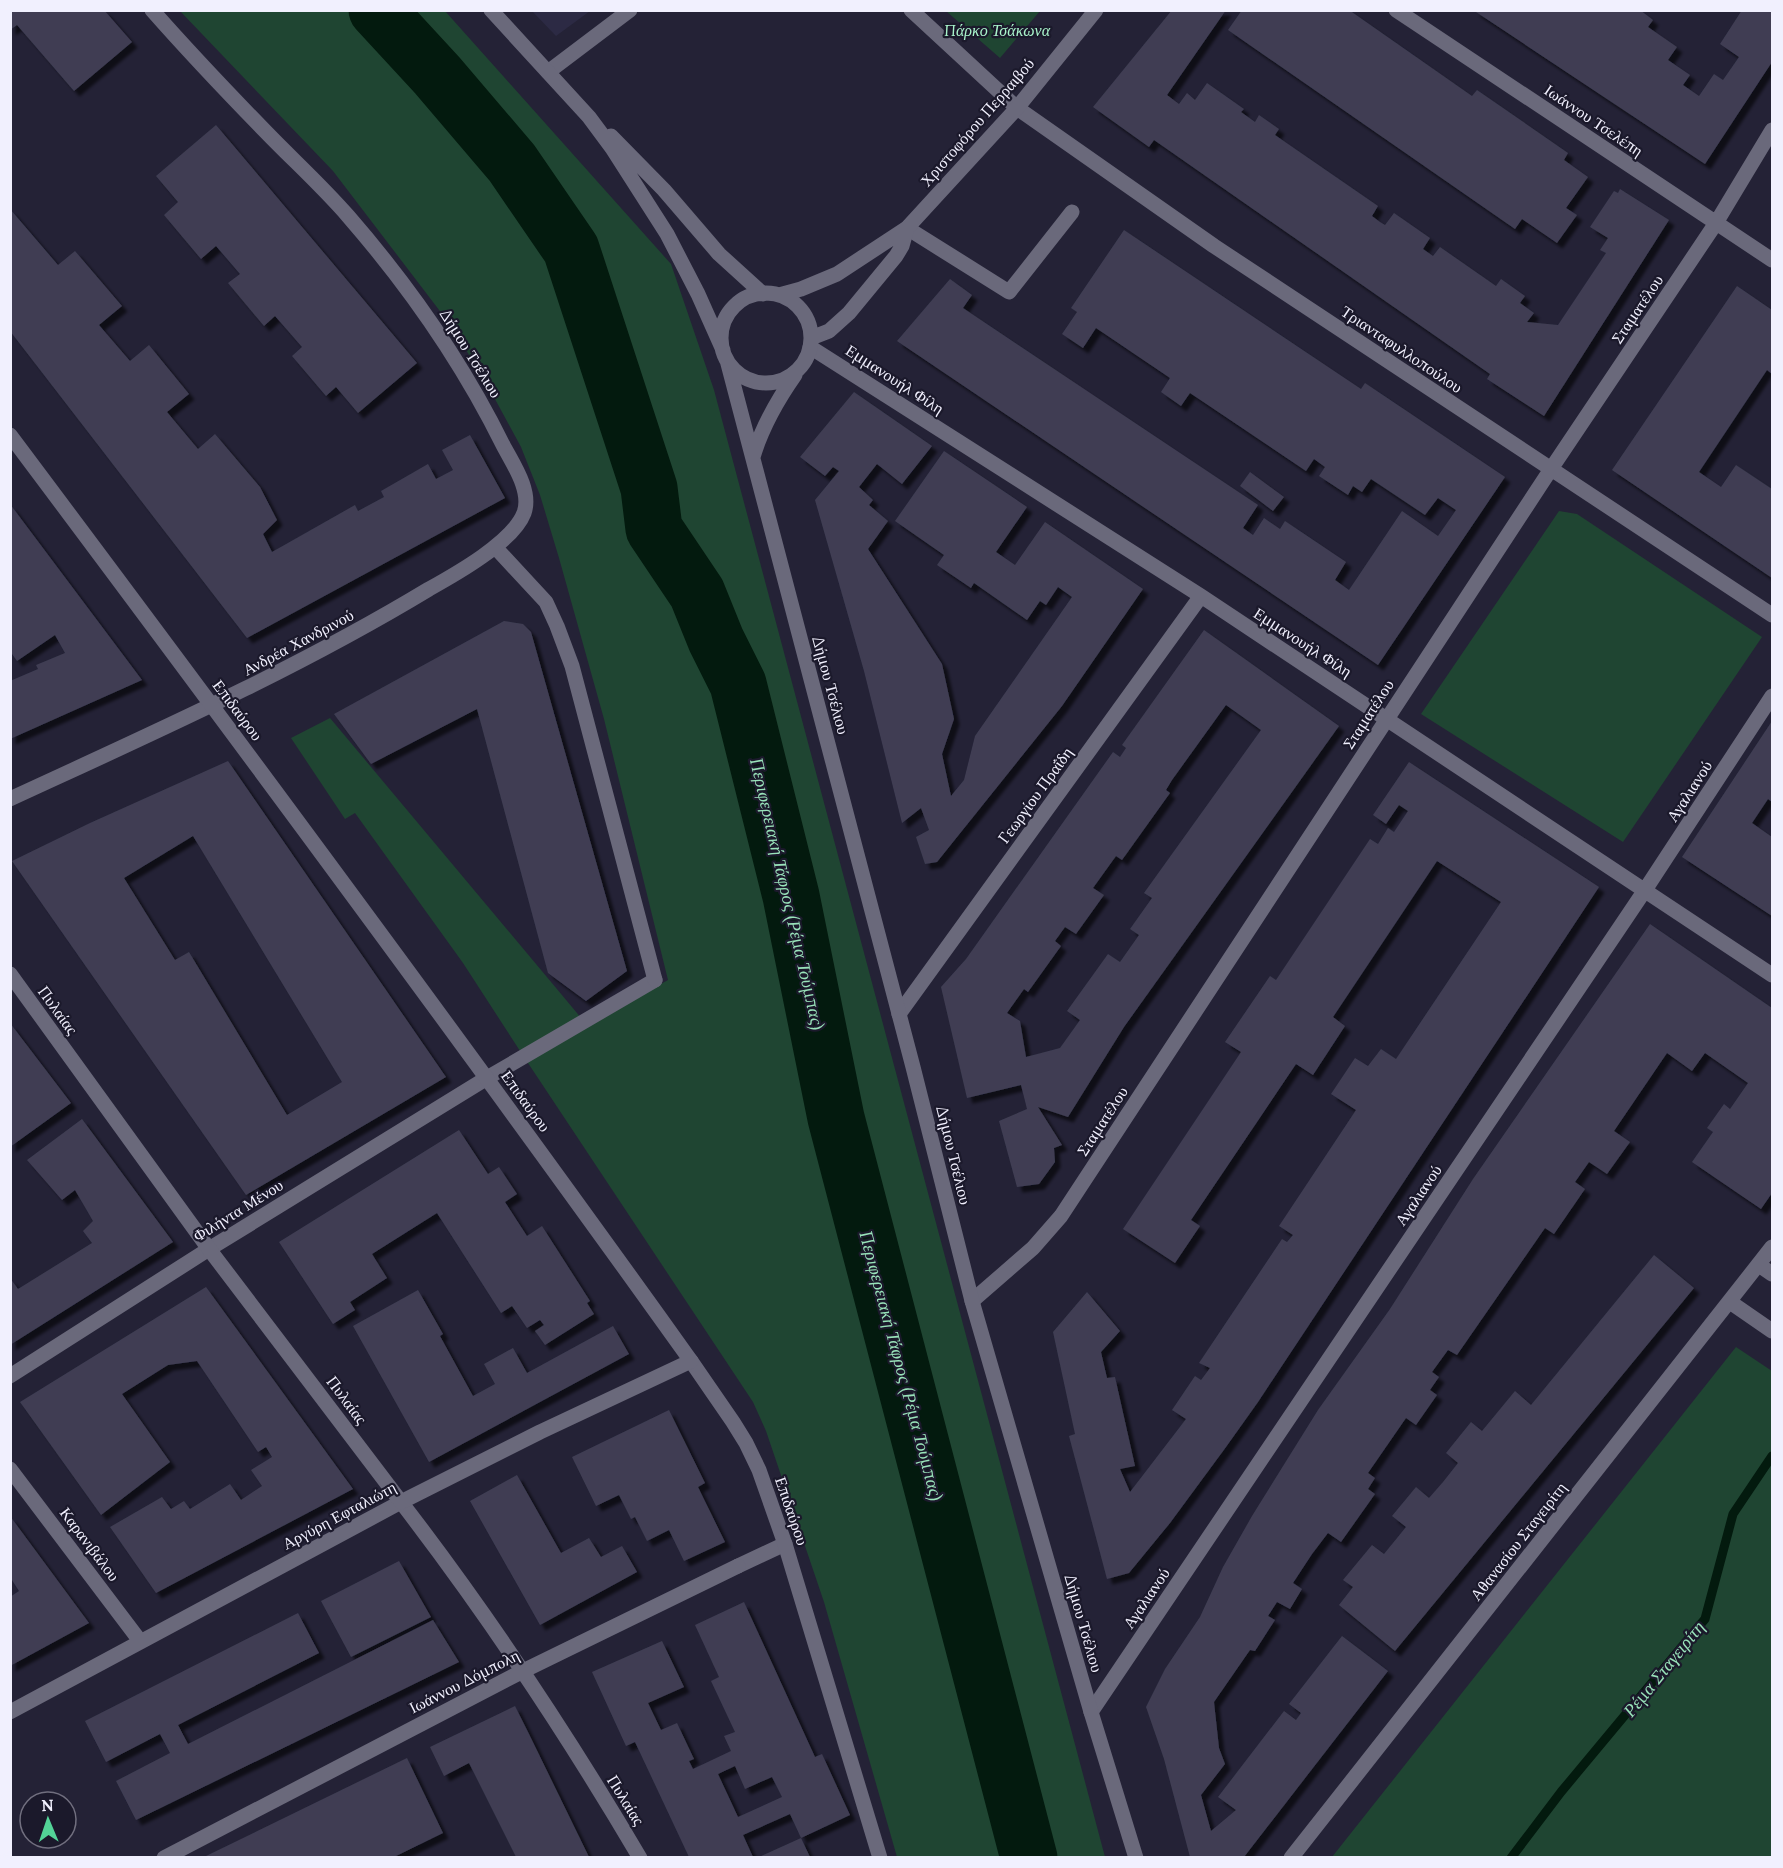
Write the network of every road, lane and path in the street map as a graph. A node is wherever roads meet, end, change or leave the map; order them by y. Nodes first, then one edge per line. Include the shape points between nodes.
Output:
1 (152, 10) edge
2 (491, 10) edge
3 (630, 10) edge
4 (911, 10) edge
5 (1096, 10) edge
6 (1396, 10) edge
7 (548, 72) junction
8 (1017, 108) junction
9 (589, 117) junction
10 (1773, 130) edge
11 (1072, 212) dead end
12 (1716, 223) junction
13 (907, 228) junction
14 (1773, 260) edge
15 (771, 294) junction
16 (811, 342) junction
17 (725, 355) junction
18 (801, 366) junction
19 (10, 435) edge
20 (753, 458) junction
21 (1551, 469) junction
22 (495, 547) junction
23 (1201, 596) junction
24 (1773, 615) edge
25 (1773, 696) edge
26 (213, 706) junction
27 (1386, 719) junction
28 (10, 798) edge
29 (1645, 890) junction
30 (10, 974) edge
31 (1773, 975) edge
32 (898, 1014) junction
33 (487, 1078) junction
34 (1773, 1247) edge
35 (209, 1249) junction
36 (1759, 1265) junction
37 (1773, 1274) edge
38 (972, 1300) junction
39 (1730, 1302) junction
40 (1773, 1330) edge
41 (691, 1361) junction
42 (10, 1376) edge
43 (10, 1469) edge
44 (401, 1502) junction
45 (785, 1544) junction
46 (140, 1641) junction
47 (523, 1671) junction
48 (10, 1712) edge
49 (1091, 1712) junction
50 (164, 1857) edge
51 (640, 1857) edge
52 (880, 1857) edge
53 (1136, 1857) edge
54 (1291, 1857) edge

1 - 22 street, Δήμου Τσέλιου via 214,80 347,214 410,293 461,368 520,478 527,502 518,525
2 - 7 street, Δήμου Τσέλιου
3 - 7 street
4 - 8 street, Τριανταφυλλοπούλου
5 - 8 street, Χριστοφόρου Περραιβού
6 - 12 street, Ιωάννου Τσελέπη
7 - 9 street, Δήμου Τσέλιου
8 - 13 street, Χριστοφόρου Περραιβού
8 - 21 street, Τριανταφυλλοπούλου via 1214,246
9 - 15 street, Δήμου Τσέλιου via 630,154 719,254
9 - 17 street, Δήμου Τσέλιου via 667,234
10 - 12 street, Σταματέλου
11 - 13 street via 1009,292
12 - 14 street, Ιωάννου Τσελέπη
12 - 21 street, Σταματέλου
13 - 15 street, Χριστοφόρου Περραιβού via 837,274 801,289
13 - 16 street, Χριστοφόρου Περραιβού via 896,256 849,313
15 - 16 street via 792,302 802,311 809,324
15 - 17 street via 748,297 730,312 721,334
16 - 18 street
16 - 23 street, Εμμανουήλ Φίλη
17 - 18 street via 737,372 759,382 782,380
17 - 20 street, Δήμου Τσέλιου
18 - 20 street via 765,423
19 - 26 street, Επιδαύρου
20 - 32 street, Δήμου Τσέλιου
21 - 24 street, Τριανταφυλλοπούλου
21 - 27 street, Σταματέλου
22 - 26 street, Ανδρέα Χανδρινού via 361,629
22 - 33 street, Φιλήντα Μένου via 546,602 561,636 655,980
23 - 27 street, Εμμανουήλ Φίλη
23 - 32 street, Γεωργίου Πραΐδη
25 - 29 street, Αγαλιανού
26 - 28 street, Ανδρέα Χανδρινού
26 - 33 street, Επιδαύρου
27 - 29 street, Εμμανουήλ Φίλη
27 - 38 street, Σταματέλου via 1061,1216 1033,1248
29 - 31 street, Εμμανουήλ Φίλη
29 - 49 street, Αγαλιανού
30 - 35 street, Πυλαίας
32 - 38 street, Δήμου Τσέλιου
33 - 35 street, Φιλήντα Μένου
33 - 41 street, Επιδαύρου
34 - 36 street, Αθανασίου Σταγειρίτη
35 - 42 street, Φιλήντα Μένου
35 - 44 street, Πυλαίας
36 - 37 street
36 - 39 street, Αθανασίου Σταγειρίτη
38 - 49 street, Δήμου Τσέλιου
39 - 40 street
39 - 54 street, Αθανασίου Σταγειρίτη
41 - 44 street, Αργύρη Εφταλιώτη
41 - 45 street, Επιδαύρου via 752,1454
43 - 46 street, Καρανιβάλου
44 - 46 street, Αργύρη Εφταλιώτη
44 - 47 street, Πυλαίας
45 - 47 street, Ιωάννου Δόμπολη
45 - 52 street, Επιδαύρου
46 - 48 street, Αργύρη Εφταλιώτη
47 - 50 street, Ιωάννου Δόμπολη
47 - 51 street, Πυλαίας
49 - 53 street, Δήμου Τσέλιου

